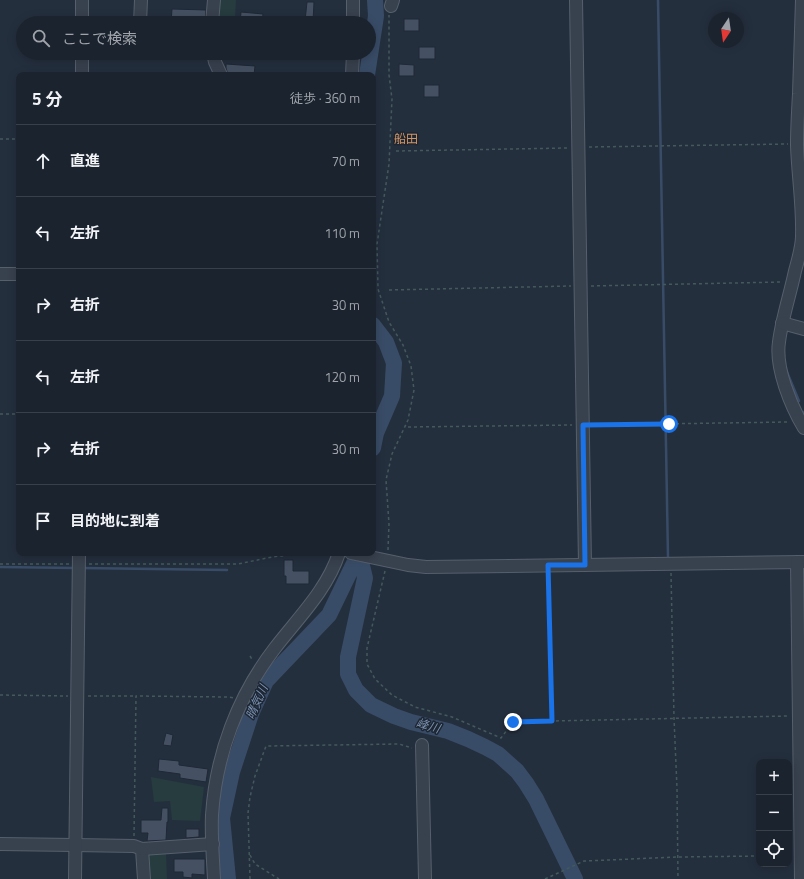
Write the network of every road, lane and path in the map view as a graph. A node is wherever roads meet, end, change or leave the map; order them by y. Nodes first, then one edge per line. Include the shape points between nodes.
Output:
1 (82, 0) edge
2 (141, 0) edge
3 (214, 0) edge
4 (353, 0) edge
5 (576, 0) edge
6 (802, 0) edge
7 (392, 3) edge
8 (82, 16) edge
9 (140, 16) edge
10 (213, 16) edge
11 (353, 16) edge
12 (82, 60) edge
13 (215, 60) edge
14 (353, 60) edge
15 (82, 72) edge
16 (220, 72) edge
17 (352, 72) edge
18 (0, 139) edge
19 (16, 139) edge
20 (797, 143) junction
21 (578, 147) junction
22 (396, 150) dead end
23 (801, 174) edge
24 (0, 274) edge
25 (16, 274) edge
26 (793, 282) junction
27 (581, 286) junction
28 (389, 290) dead end
29 (782, 323) junction
30 (804, 329) edge
31 (0, 414) edge
32 (16, 414) edge
33 (802, 424) edge
34 (583, 425) junction
35 (408, 427) dead end
36 (280, 556) edge
37 (338, 556) edge
38 (365, 556) edge
39 (79, 559) edge
40 (387, 561) junction
41 (800, 562) edge
42 (0, 564) edge
43 (670, 564) junction
44 (548, 565) junction
45 (585, 565) junction
46 (243, 699) junction
47 (799, 716) junction
48 (674, 718) junction
49 (552, 721) junction
50 (422, 748) joint
51 (0, 844) edge
52 (213, 844) junction
53 (74, 845) junction
54 (138, 848) junction
55 (249, 853) junction
56 (756, 856) edge
57 (678, 857) junction
58 (75, 879) edge
59 (144, 879) edge
60 (214, 879) edge
61 (250, 879) edge
62 (279, 879) edge
63 (425, 879) edge
64 (545, 879) edge
65 (678, 879) edge
66 (801, 879) edge

1 - 8 street
2 - 9 street
3 - 10 street
4 - 11 street
5 - 21 street
6 - 20 street
7 - 40 path via 389,15 389,75 392,99 389,164 377,244 378,289 389,322 403,345 411,366 414,390 408,420 392,454 386,480 389,524
12 - 15 street
13 - 16 street
14 - 17 street
18 - 19 path
20 - 21 path
20 - 23 street
21 - 22 path
21 - 27 street
23 - 26 street via 802,238
24 - 25 street
26 - 27 path
26 - 29 street
27 - 28 path
27 - 34 street
29 - 30 street
29 - 33 street via 778,353 781,369 788,395
31 - 32 path
33 - 34 path via 792,422
34 - 35 path
34 - 45 street
36 - 39 path via 238,564
37 - 46 street via 318,594 274,649
38 - 40 street
39 - 42 path
39 - 53 street
40 - 44 street via 426,567
40 - 49 path via 367,648 367,664 375,679 392,695 415,708 452,717 501,738 513,722
41 - 43 street
41 - 47 street
43 - 45 street
43 - 48 path
44 - 45 street
44 - 49 path
46 - 52 street via 223,749 218,771 212,817
46 - 54 path via 136,696
47 - 48 path
47 - 66 street
48 - 49 path
48 - 57 path
50 - 55 path via 399,744 266,746 250,797
50 - 63 street
51 - 53 street
52 - 54 street
52 - 60 street
53 - 54 street
53 - 58 street
54 - 59 street
55 - 61 path
55 - 62 path via 255,864
56 - 57 path
57 - 64 path via 584,861
57 - 65 path

